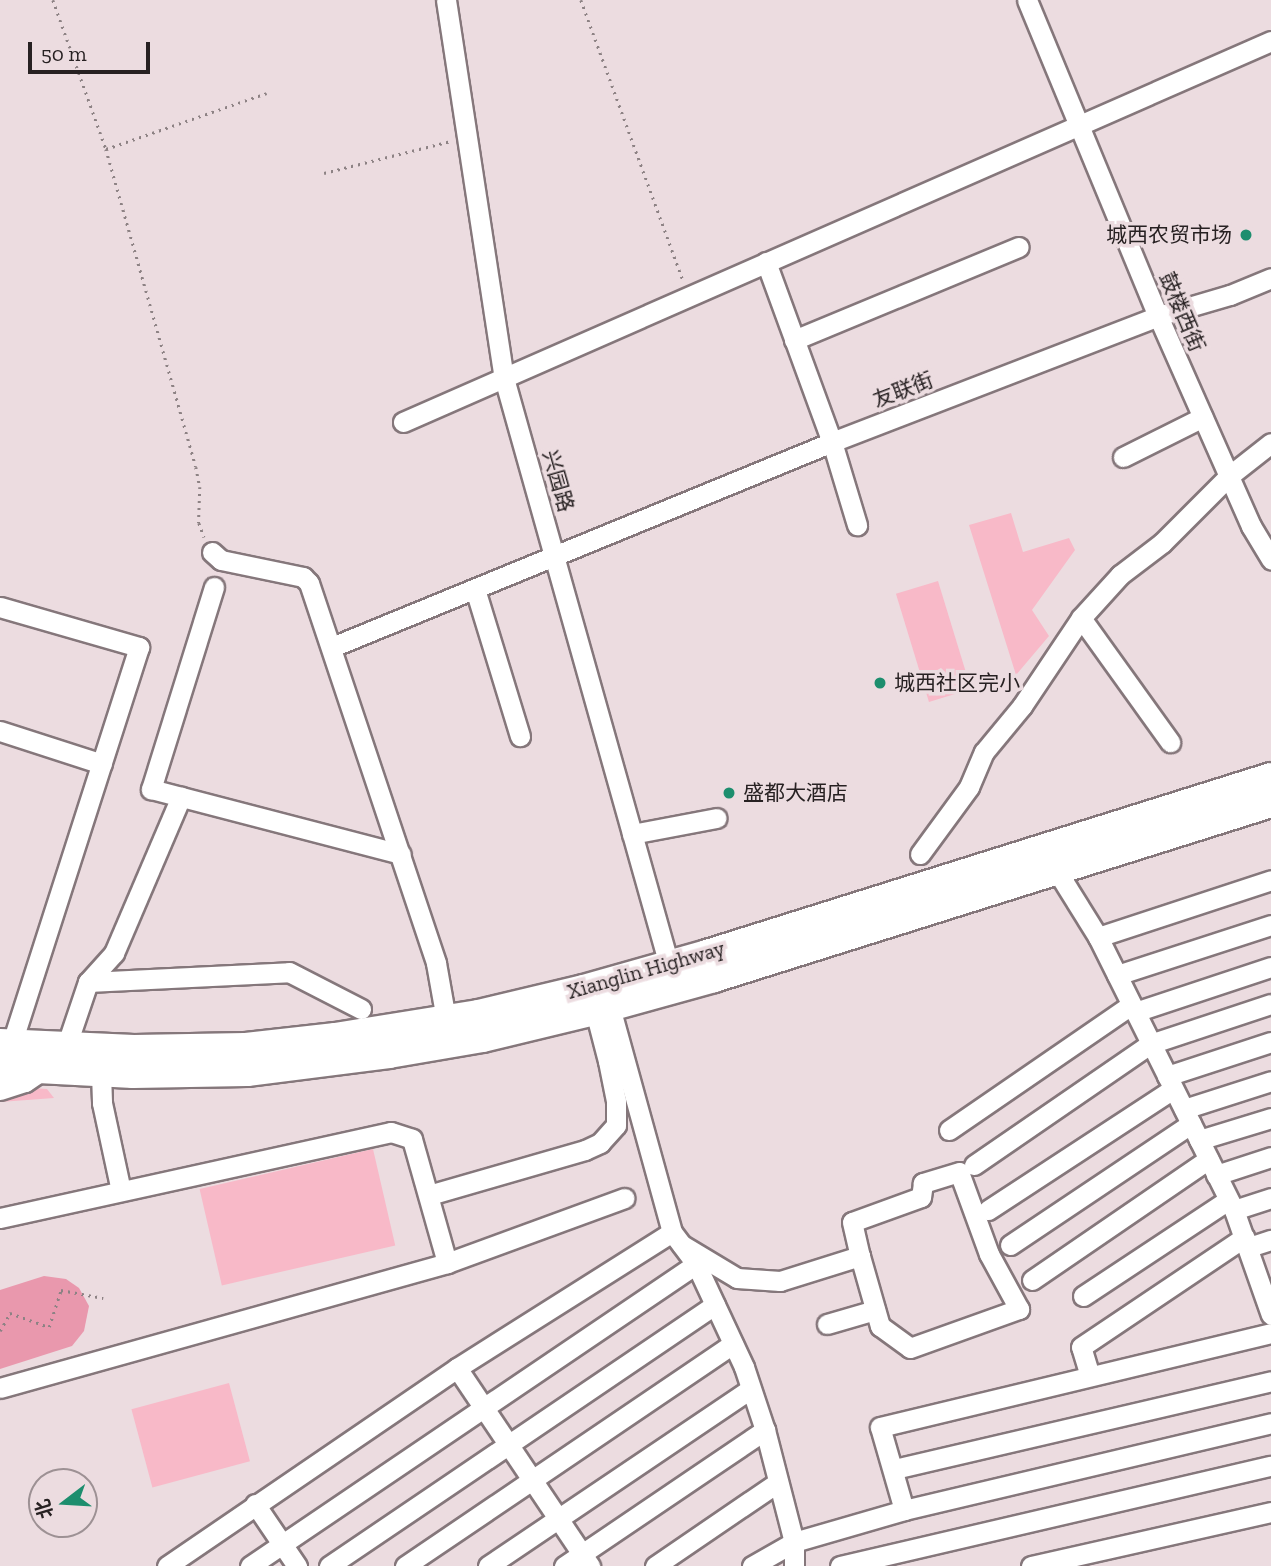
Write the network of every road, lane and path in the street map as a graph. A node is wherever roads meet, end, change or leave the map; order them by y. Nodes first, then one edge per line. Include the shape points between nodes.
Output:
1 (53, 0) edge
2 (446, 0) edge
3 (581, 0) edge
4 (1027, 0) edge
5 (1271, 41) edge
6 (267, 93) dead end
7 (1080, 125) junction
8 (468, 137) junction
9 (106, 149) junction
10 (324, 173) dead end
11 (1019, 247) dead end
12 (766, 262) junction
13 (1271, 278) edge
14 (689, 297) junction
15 (1158, 316) junction
16 (794, 340) junction
17 (504, 378) junction
18 (1203, 416) junction
19 (403, 422) dead end
20 (832, 442) junction
21 (1271, 443) edge
22 (1123, 457) dead end
23 (1230, 476) junction
24 (857, 525) dead end
25 (212, 552) joint
26 (556, 556) junction
27 (1271, 559) edge
28 (214, 587) dead end
29 (475, 589) junction
30 (0, 607) edge
31 (1081, 618) junction
32 (332, 647) junction
33 (0, 731) edge
34 (520, 736) dead end
35 (1170, 742) dead end
36 (102, 764) junction
37 (1271, 778) edge
38 (181, 797) junction
39 (1271, 803) edge
40 (717, 818) dead end
41 (632, 834) junction
42 (401, 854) junction
43 (920, 854) dead end
44 (1057, 871) junction
45 (1271, 880) edge
46 (1271, 925) edge
47 (1098, 937) junction
48 (669, 965) junction
49 (1271, 967) edge
50 (1117, 975) junction
51 (88, 982) junction
52 (1271, 1004) edge
53 (1133, 1008) junction
54 (361, 1009) dead end
55 (602, 1009) junction
56 (446, 1020) junction
57 (1271, 1042) edge
58 (1150, 1044) junction
59 (66, 1047) junction
60 (4, 1051) edge
61 (43, 1070) junction
62 (101, 1073) junction
63 (1271, 1081) edge
64 (1170, 1083) junction
65 (0, 1090) edge
66 (1271, 1118) edge
67 (1191, 1125) junction
68 (949, 1130) dead end
69 (1271, 1157) edge
70 (974, 1165) dead end
71 (1213, 1167) junction
72 (121, 1191) junction
73 (429, 1195) junction
74 (625, 1198) dead end
75 (1271, 1198) edge
76 (1231, 1205) junction
77 (988, 1210) dead end
78 (0, 1218) edge
79 (677, 1238) junction
80 (1271, 1240) edge
81 (1247, 1242) junction
82 (1010, 1245) dead end
83 (860, 1256) junction
84 (447, 1263) junction
85 (696, 1264) junction
86 (1032, 1280) dead end
87 (1266, 1281) edge
88 (1083, 1296) dead end
89 (103, 1298) dead end
90 (715, 1305) junction
91 (875, 1310) junction
92 (1271, 1315) edge
93 (827, 1324) dead end
94 (0, 1331) edge
95 (1271, 1333) edge
96 (733, 1344) junction
97 (457, 1368) junction
98 (1090, 1376) junction
99 (1271, 1381) edge
100 (0, 1388) edge
101 (750, 1389) junction
102 (484, 1408) junction
103 (1271, 1423) edge
104 (765, 1430) junction
105 (509, 1445) junction
106 (1271, 1466) edge
107 (894, 1469) junction
108 (533, 1480) junction
109 (779, 1482) junction
110 (255, 1504) junction
111 (904, 1510) junction
112 (1271, 1512) edge
113 (558, 1519) junction
114 (794, 1542) junction
115 (282, 1544) junction
116 (586, 1560) edge
117 (167, 1566) edge
118 (250, 1566) edge
119 (297, 1566) edge
120 (329, 1566) edge
121 (405, 1566) edge
122 (488, 1566) edge
123 (564, 1566) edge
124 (655, 1566) edge
125 (752, 1566) edge
126 (794, 1566) edge
127 (840, 1566) edge
128 (1031, 1566) edge

1 - 9 path
2 - 8 street, 兴园路
3 - 14 path
4 - 7 street, 鼓楼西街
5 - 7 street
6 - 9 path
7 - 12 street
7 - 15 street, 鼓楼西街
8 - 10 path
8 - 17 street, 兴园路
9 - 25 path via 200,487 199,523
11 - 16 street
12 - 14 street
12 - 16 street
13 - 15 street, 友联街
14 - 17 street
15 - 18 street, 鼓楼西街
15 - 20 street, 友联街
16 - 20 street
17 - 19 street
17 - 26 street, 兴园路
18 - 22 street
18 - 23 street, 鼓楼西街
20 - 24 street
20 - 26 street, 友联街
21 - 23 street
23 - 27 street, 鼓楼西街
23 - 31 street via 1162,543 1120,575
25 - 32 street via 239,566 303,577
26 - 29 street, 友联街
26 - 41 street, 兴园路
28 - 38 street via 151,789
29 - 32 street, 友联街
29 - 34 street
30 - 36 street via 139,647
31 - 35 street
31 - 43 street via 1022,706 985,751 969,787
32 - 42 street
33 - 36 street
36 - 60 street
37 - 48 highway, Xianglin Highway
38 - 42 street
38 - 51 street via 114,953
39 - 44 highway, Xianglin Highway
40 - 41 street
41 - 48 street, 兴园路
42 - 56 street via 436,963
44 - 47 street
44 - 55 highway, Xianglin Highway
45 - 47 street
46 - 50 street
47 - 50 street
48 - 56 highway, Xianglin Highway
49 - 53 street
50 - 53 street
51 - 54 street via 289,972
51 - 59 street
52 - 58 street
53 - 58 street
53 - 68 street
55 - 62 highway, Xianglin Highway via 460,1042 324,1063 210,1073
55 - 73 street via 616,1125 600,1143
55 - 79 street
56 - 59 highway, Xianglin Highway via 246,1047
57 - 64 street
58 - 64 street
58 - 70 street
59 - 60 highway, Xianglin Highway
60 - 61 highway, Xianglin Highway
61 - 62 highway, Xianglin Highway
61 - 65 street
62 - 72 street via 102,1103
63 - 67 street
64 - 67 street
64 - 77 street
66 - 67 street
67 - 71 street
67 - 82 street
69 - 71 street
71 - 76 street
71 - 86 street
72 - 73 street via 391,1132 412,1139
72 - 78 street
73 - 84 street
74 - 84 street
75 - 76 street
76 - 81 street
76 - 88 street
79 - 83 street via 737,1278 780,1281
79 - 85 street
79 - 97 street
80 - 81 street
81 - 87 street
81 - 98 street via 1081,1347
83 - 91 street
83 - 91 street via 852,1222 921,1196 923,1183 959,1172 989,1254 1019,1309 910,1348 880,1326
84 - 100 street
85 - 90 street
85 - 102 street
87 - 92 street
89 - 94 path via 61,1290 49,1327 10,1313
90 - 96 street
90 - 105 street
91 - 93 street
95 - 98 street
96 - 101 street
96 - 108 street
97 - 102 street
97 - 110 street
98 - 107 street via 880,1427
99 - 107 street
101 - 104 street
101 - 113 street
102 - 105 street
102 - 115 street
103 - 111 street
104 - 109 street
104 - 116 street
105 - 108 street
105 - 120 street
106 - 127 street
107 - 111 street
108 - 113 street
108 - 121 street
109 - 114 street
109 - 124 street
110 - 115 street
110 - 117 street
111 - 114 street
112 - 128 street
113 - 116 street
113 - 122 street
114 - 125 street
114 - 126 street
115 - 118 street
115 - 119 street
116 - 123 street

